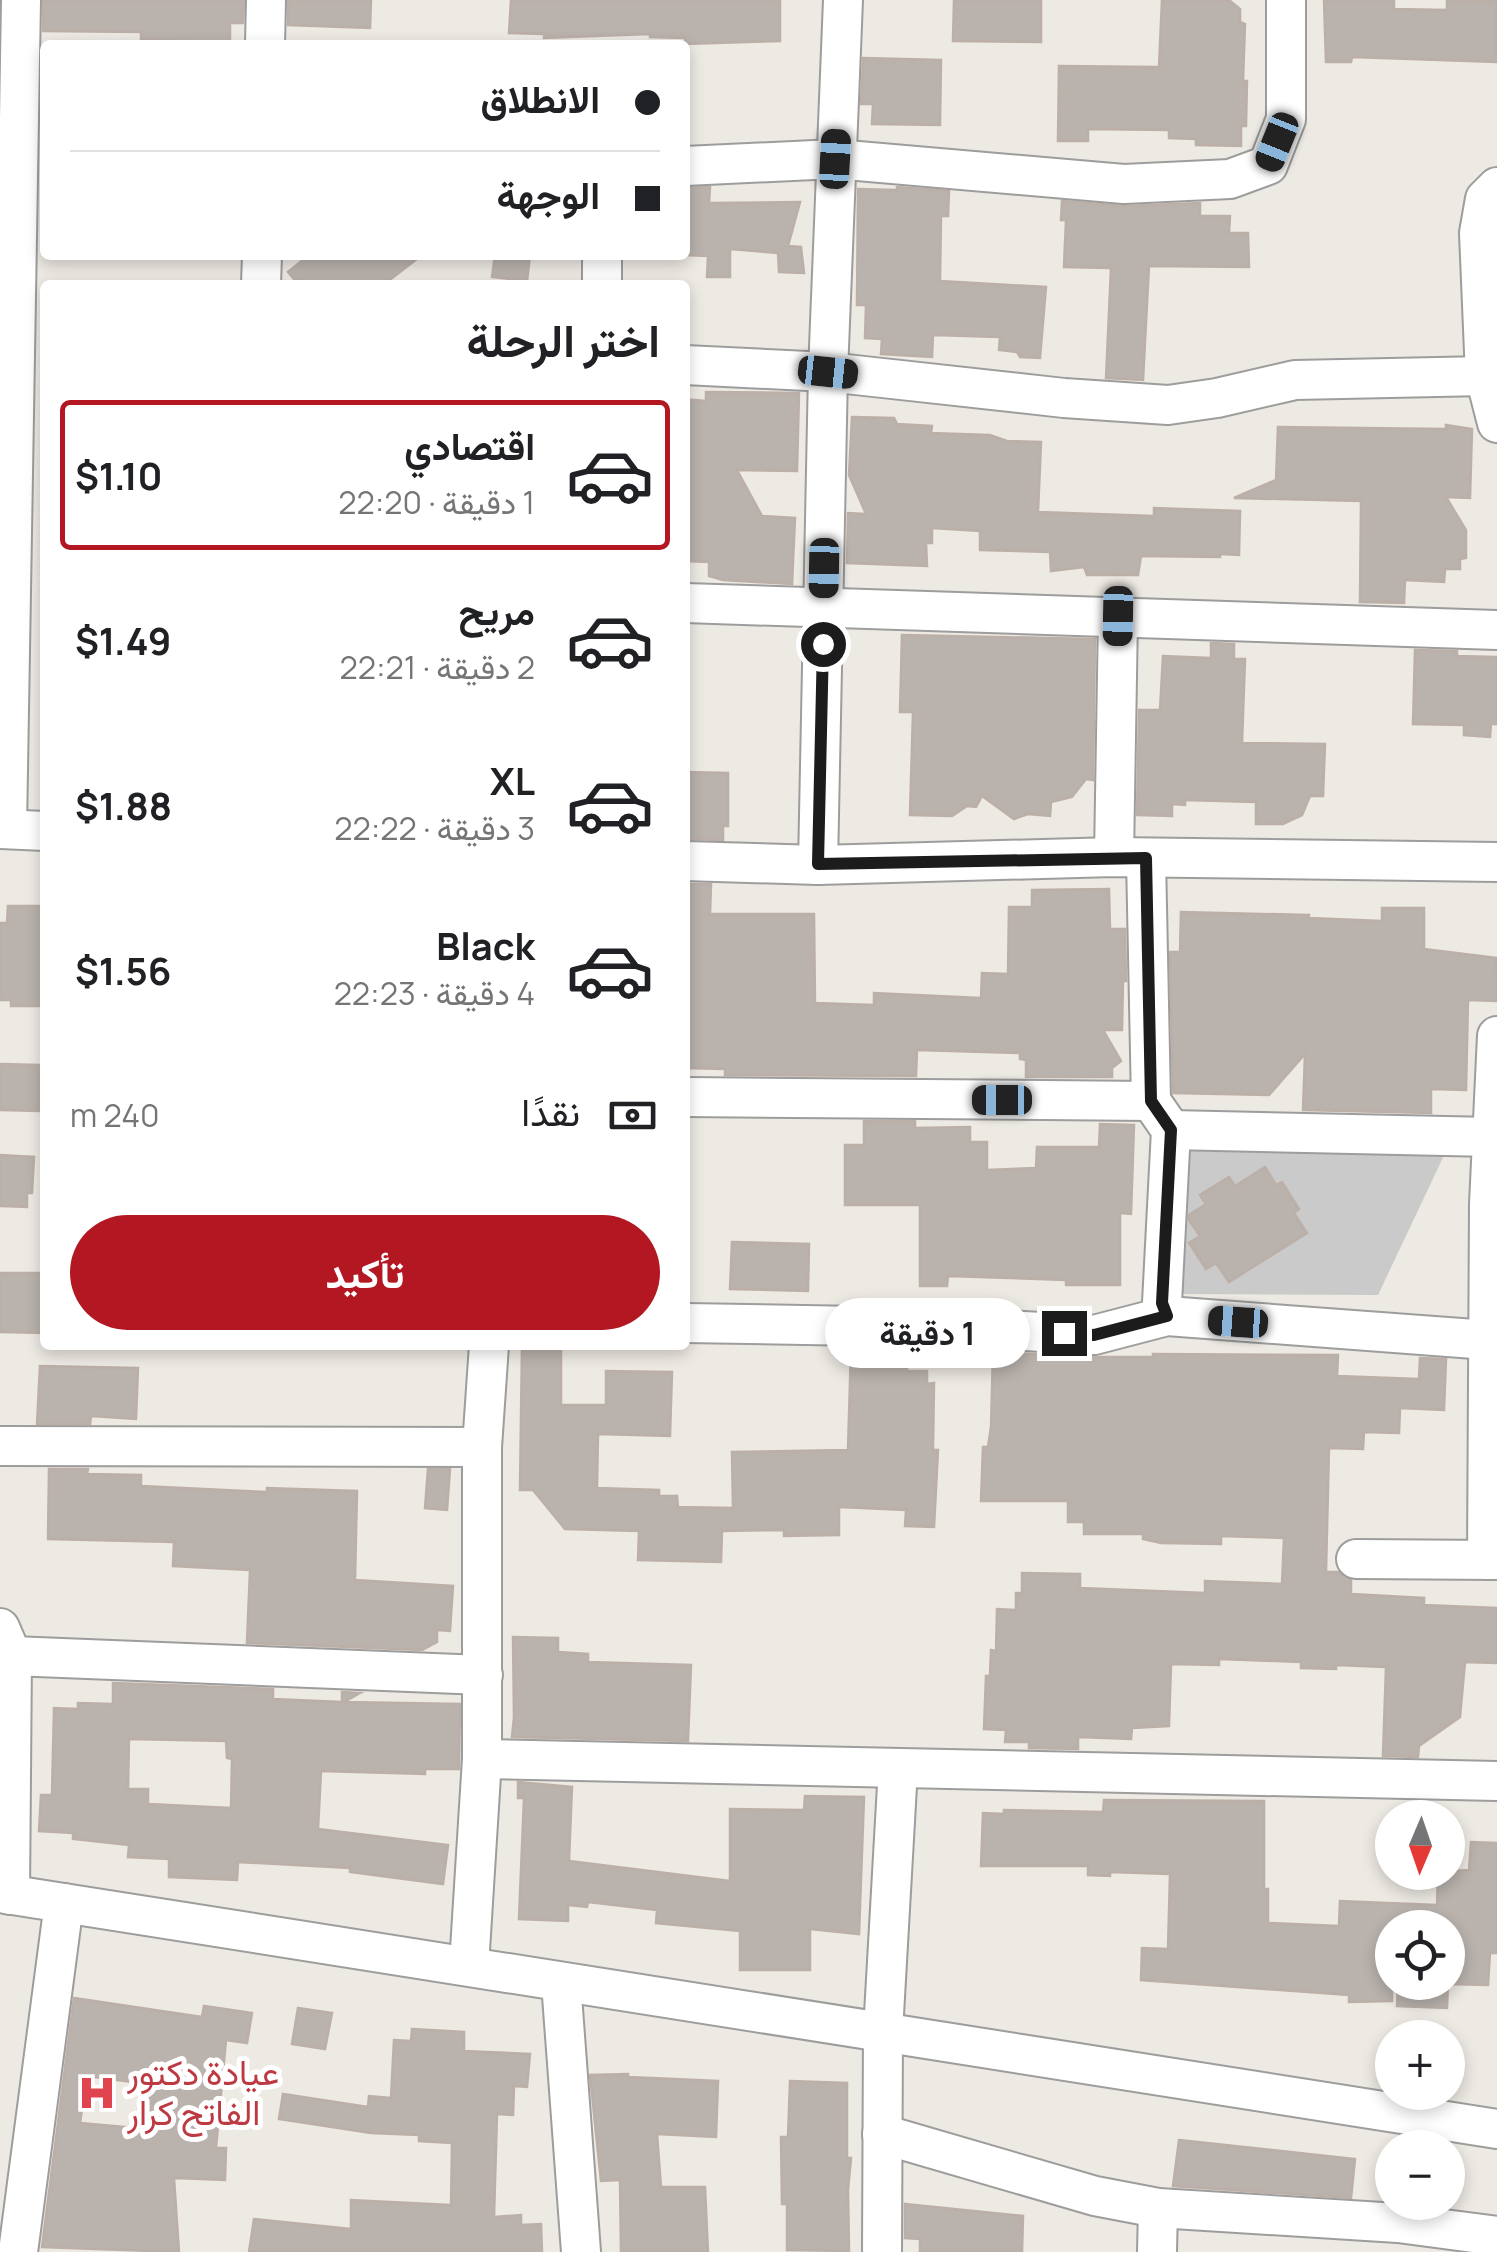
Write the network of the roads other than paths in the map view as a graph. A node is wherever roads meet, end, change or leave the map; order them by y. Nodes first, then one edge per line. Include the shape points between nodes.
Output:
1 (21, 0) edge
2 (266, 0) edge
3 (843, 0) edge
4 (1286, 0) edge
5 (266, 40) edge
6 (835, 159) junction
7 (690, 166) edge
8 (1497, 187) edge
9 (19, 353) edge
10 (690, 366) edge
11 (828, 372) junction
12 (1486, 376) junction
13 (1497, 423) edge
14 (18, 595) edge
15 (690, 603) edge
16 (824, 607) junction
17 (1118, 616) junction
18 (1497, 630) edge
19 (3, 829) edge
20 (40, 831) edge
21 (1130, 857) junction
22 (690, 861) edge
23 (1497, 862) edge
24 (818, 864) junction
25 (1497, 1036) edge
26 (690, 1097) edge
27 (1161, 1115) junction
28 (1494, 1121) edge
29 (1167, 1316) junction
30 (690, 1322) edge
31 (1488, 1340) junction
32 (489, 1350) edge
33 (0, 1446) edge
34 (482, 1448) junction
35 (1356, 1559) dead end
36 (1492, 1560) edge
37 (6, 1642) edge
38 (483, 1674) junction
39 (482, 1759) junction
40 (898, 1768) junction
41 (1497, 1781) edge
42 (5, 1894) edge
43 (64, 1903) junction
44 (469, 1966) junction
45 (561, 1982) junction
46 (882, 2032) junction
47 (1497, 2129) edge
48 (882, 2134) junction
49 (1158, 2208) junction
50 (1497, 2236) edge
51 (1397, 2237) edge
52 (18, 2252) edge
53 (582, 2252) edge
54 (882, 2252) edge
55 (1157, 2252) edge

1 - 9 street
2 - 5 street
3 - 6 street
4 - 6 street via 1286,119 1268,166 1230,179 1124,184
6 - 7 street
6 - 11 street
8 - 12 street via 1484,198 1478,234
9 - 14 street
10 - 11 street
11 - 12 street via 1168,405 1295,380
11 - 16 street
12 - 13 street
14 - 19 street
15 - 16 street
16 - 17 street
16 - 24 street
17 - 18 street
17 - 21 street
19 - 20 street
21 - 23 street
21 - 24 street
21 - 27 street
22 - 24 street
25 - 28 street
26 - 27 street
27 - 28 street
27 - 29 street
28 - 31 street
29 - 30 street via 1094,1335
29 - 31 street
31 - 36 street
32 - 34 street
33 - 34 street
34 - 38 street
35 - 36 street
37 - 38 street
37 - 42 street
38 - 39 street
39 - 40 street
39 - 44 street
40 - 41 street
40 - 46 street
42 - 43 street
43 - 44 street
43 - 52 street
44 - 45 street
45 - 46 street
45 - 53 street
46 - 47 street
46 - 48 street
48 - 49 street
48 - 54 street
49 - 51 street
49 - 55 street
50 - 51 street

